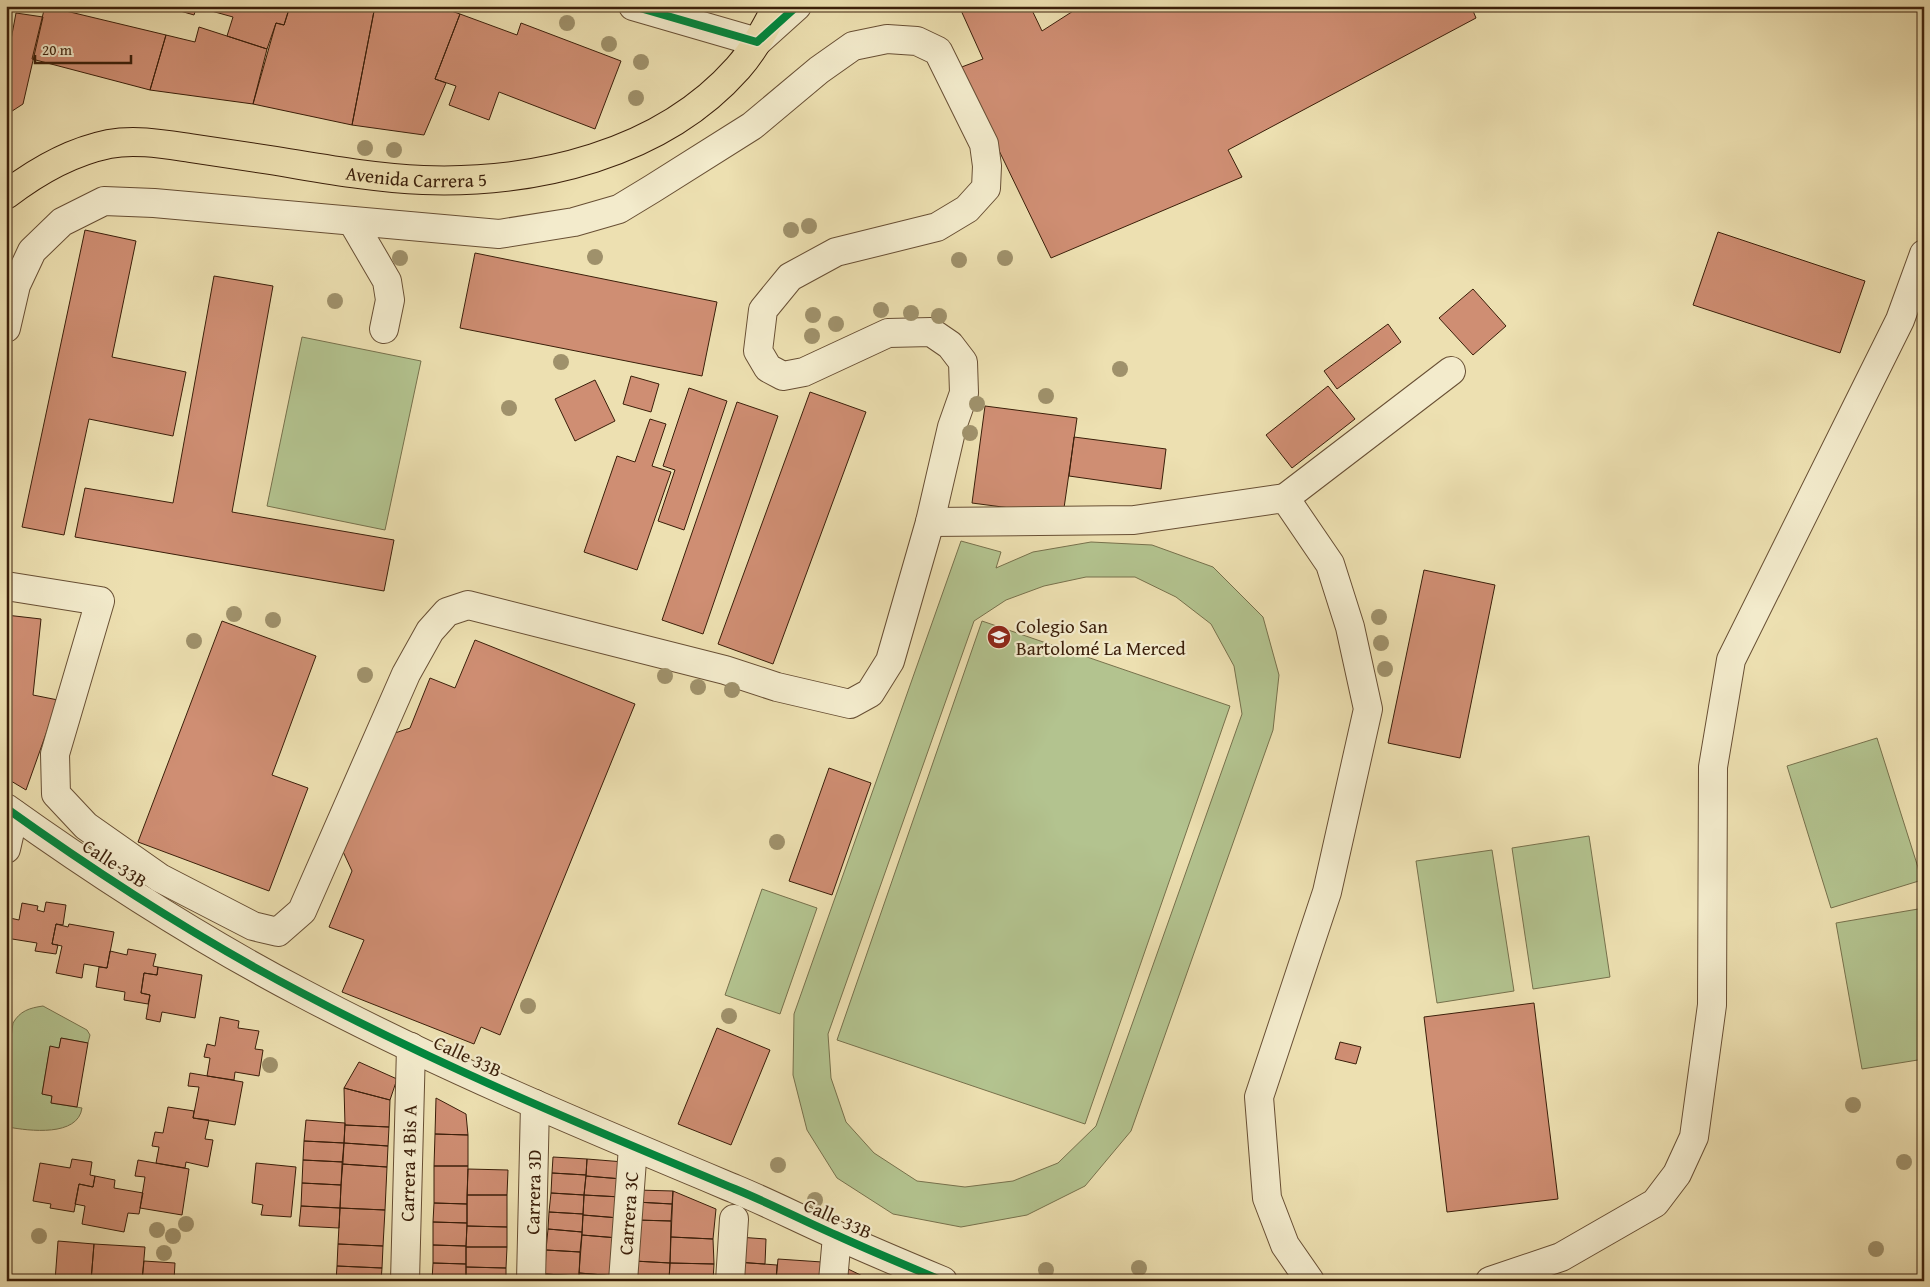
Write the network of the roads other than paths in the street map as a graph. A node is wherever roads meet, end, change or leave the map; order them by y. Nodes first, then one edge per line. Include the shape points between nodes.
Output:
1 (633, 6) edge
2 (777, 6) edge
3 (797, 6) edge
4 (757, 42) junction
5 (6, 195) edge
6 (352, 221) junction
7 (1924, 254) edge
8 (6, 328) edge
9 (384, 329) dead end
10 (1451, 371) dead end
11 (1285, 498) junction
12 (930, 522) junction
13 (6, 586) edge
14 (10, 811) edge
15 (6, 849) edge
16 (411, 1047) junction
17 (535, 1104) junction
18 (632, 1147) junction
19 (734, 1219) dead end
20 (837, 1236) junction
21 (405, 1281) edge
22 (530, 1281) edge
23 (623, 1281) edge
24 (730, 1281) edge
25 (833, 1281) edge
26 (943, 1281) edge
27 (1310, 1281) edge
28 (1490, 1281) edge

1 - 4 street
2 - 4 main road, Avenida Carrera 5
3 - 4 street
4 - 5 main road, Avenida Carrera 5 via 739,67 704,101 675,122 632,144 586,161 528,174 471,181 421,180 149,142 110,144 68,156 32,175
6 - 8 street via 104,201 62,222 32,251 16,285
6 - 9 street via 387,280 390,300
6 - 12 street via 499,234 574,222 619,209 752,126 853,46 887,39 917,41 938,51 984,144 986,188 967,209 937,227 836,252 790,277 763,310 758,352 768,368 783,376 804,372 888,333 931,332 950,345 963,362 964,393 952,427
7 - 28 street via 1900,320 1731,660 1713,767 1712,1005 1694,1137 1677,1174 1655,1203 1561,1257
10 - 11 street
11 - 12 street via 1134,520
11 - 27 street via 1330,564 1350,627 1368,709 1327,892 1258,1097 1267,1198 1286,1245
12 - 13 street via 890,661 870,693 850,704 468,605 447,612 430,631 406,674 302,911 278,932 253,926 160,878 86,826 56,794 55,754 100,601
14 - 15 street
14 - 16 street, Calle 33B via 110,880 224,950
16 - 17 street, Calle 33B
16 - 21 street, Carrera 4 Bis A
17 - 18 street, Calle 33B
17 - 22 street, Carrera 3D
18 - 20 street, Calle 33B via 738,1190
18 - 23 street, Carrera 3C
19 - 24 street
20 - 25 street
20 - 26 street, Calle 33B

